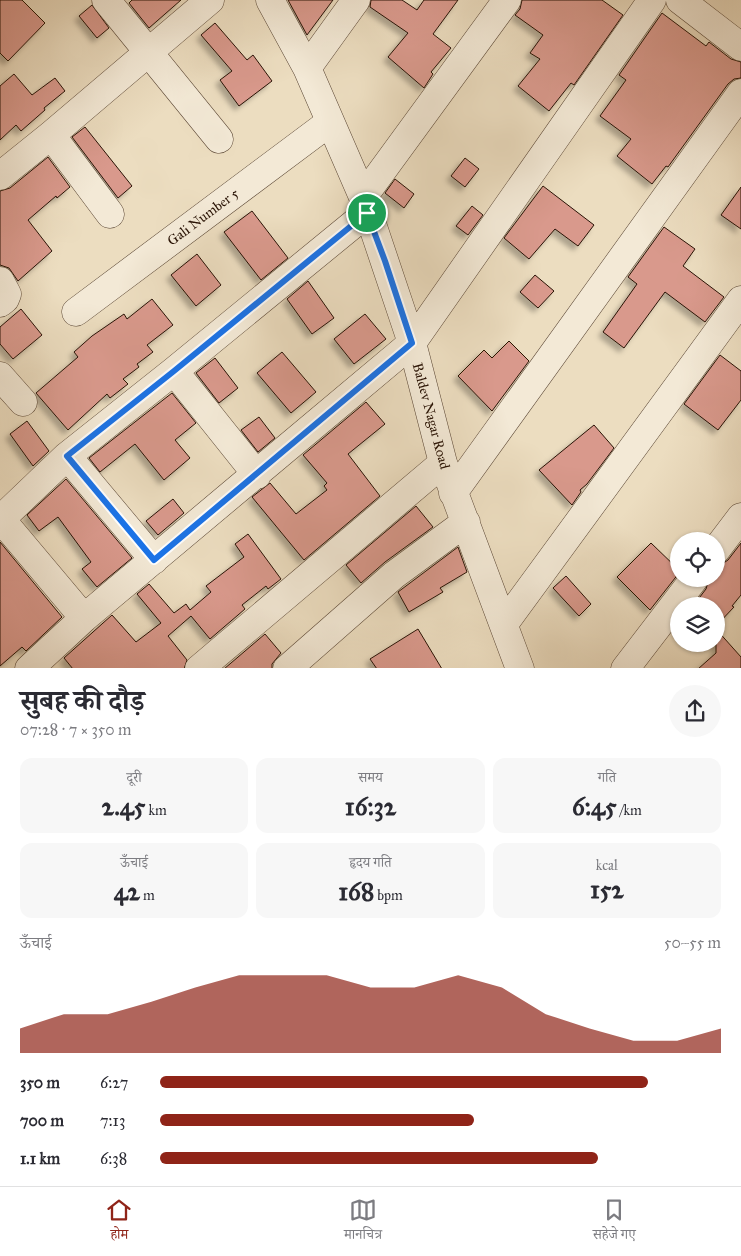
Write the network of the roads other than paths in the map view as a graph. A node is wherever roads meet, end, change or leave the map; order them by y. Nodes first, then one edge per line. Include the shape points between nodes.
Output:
1 (106, 0) edge
2 (210, 0) edge
3 (270, 0) edge
4 (356, 0) edge
5 (507, 0) edge
6 (652, 0) edge
7 (680, 0) edge
8 (741, 47) edge
9 (148, 51) junction
10 (308, 68) junction
11 (741, 93) edge
12 (330, 122) junction
13 (51, 135) junction
14 (219, 139) dead end
15 (0, 176) edge
16 (365, 205) junction
17 (110, 214) dead end
18 (0, 281) edge
19 (741, 300) edge
20 (0, 303) edge
21 (76, 312) dead end
22 (412, 343) junction
23 (174, 371) junction
24 (0, 376) edge
25 (22, 402) dead end
26 (67, 456) junction
27 (443, 464) junction
28 (257, 475) junction
29 (454, 493) junction
30 (741, 517) edge
31 (0, 519) edge
32 (466, 522) junction
33 (725, 538) edge
34 (154, 560) junction
35 (688, 587) edge
36 (84, 618) junction
37 (504, 624) junction
38 (29, 668) edge
39 (199, 668) edge
40 (287, 668) edge
41 (520, 668) edge
42 (625, 668) edge

1 - 9 street
2 - 9 street
3 - 10 street, Baldev Nagar Road
4 - 10 street
5 - 16 street
6 - 22 street
7 - 8 street
9 - 13 street
9 - 14 street
10 - 12 street, Baldev Nagar Road
11 - 29 street
12 - 16 street, Baldev Nagar Road
12 - 21 street, Gali Number 5
13 - 15 street
13 - 17 street
16 - 22 street, Baldev Nagar Road
16 - 23 street
18 - 20 street via 7,294
19 - 37 street
22 - 27 street, Baldev Nagar Road
22 - 28 street
23 - 26 street
23 - 28 street
24 - 25 street
26 - 31 street
26 - 34 street
27 - 29 street, Baldev Nagar Road
27 - 39 street
28 - 34 street
29 - 32 street, Baldev Nagar Road
30 - 33 street
31 - 36 street
32 - 37 street, Baldev Nagar Road
32 - 40 street via 394,575
34 - 36 street
35 - 42 street
36 - 38 street
37 - 41 street, Baldev Nagar Road

